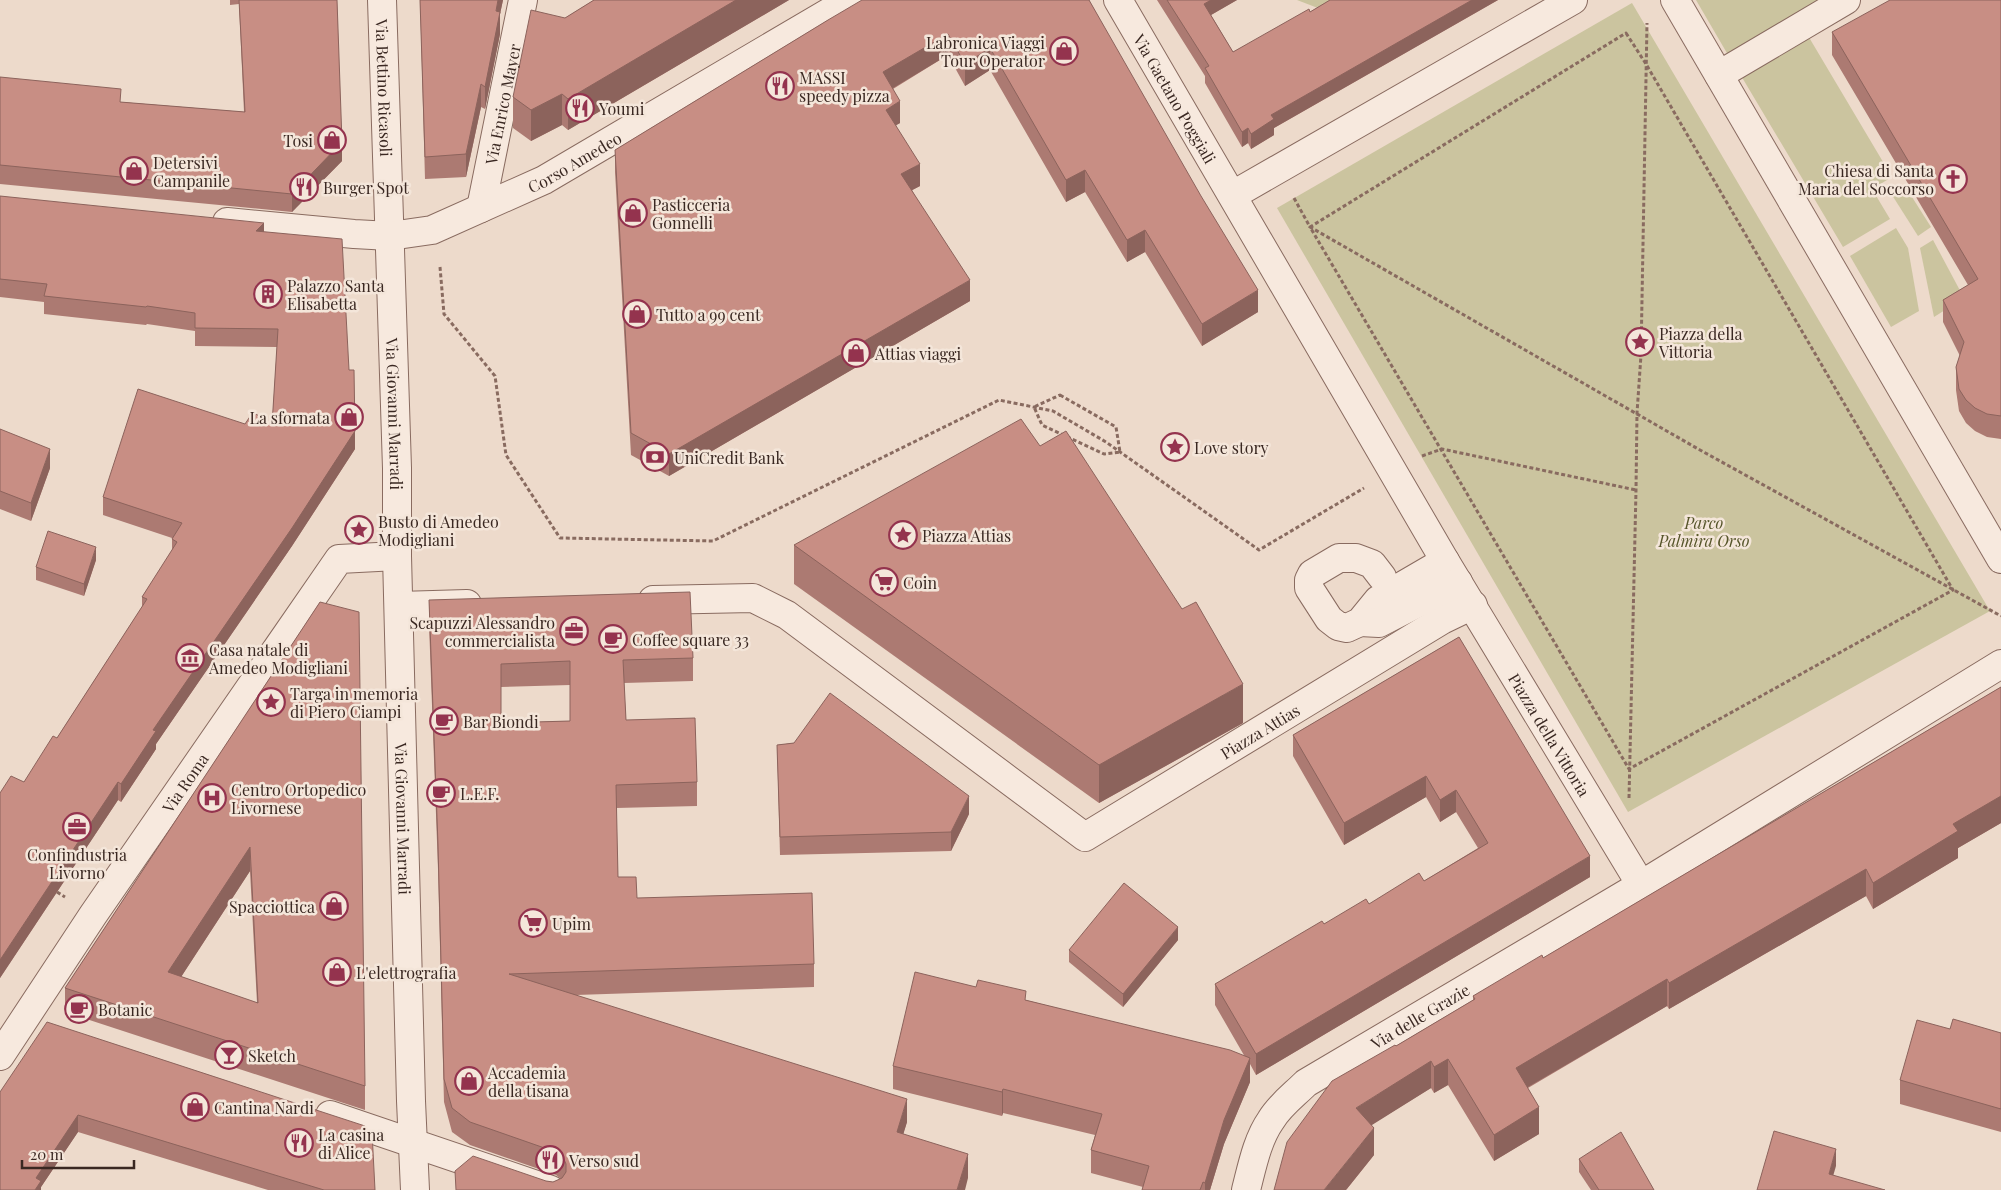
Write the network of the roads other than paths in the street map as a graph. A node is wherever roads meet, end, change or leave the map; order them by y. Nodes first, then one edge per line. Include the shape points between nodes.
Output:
1 (382, 0) edge
2 (523, 0) edge
3 (850, 0) edge
4 (1118, 0) edge
5 (1573, 0) edge
6 (1675, 0) edge
7 (1846, 0) edge
8 (1719, 75) junction
9 (1233, 195) junction
10 (481, 208) junction
11 (206, 220) edge
12 (390, 236) junction
13 (397, 556) junction
14 (2001, 559) edge
15 (1451, 572) junction
16 (1382, 577) dead end
17 (625, 601) edge
18 (496, 603) edge
19 (1473, 604) junction
20 (399, 606) junction
21 (2001, 664) edge
22 (1641, 885) junction
23 (26, 1016) junction
24 (54, 1025) edge
25 (0, 1056) edge
26 (309, 1108) edge
27 (412, 1142) junction
28 (415, 1190) edge
29 (551, 1190) edge
30 (1246, 1190) edge

1 - 12 street, Via Bettino Ricasoli
2 - 10 street, Via Enrico Mayer
3 - 10 street, Corso Amedeo via 544,180
4 - 9 street, Via Gaetano Poggiali
5 - 9 street
6 - 8 street
7 - 8 street
8 - 14 street
9 - 15 street, Piazza della Vittoria
10 - 12 street, Corso Amedeo via 432,230
11 - 12 street, Corso Amedeo
12 - 13 street, Via Giovanni Marradi
13 - 20 street, Via Giovanni Marradi
13 - 23 street, Via Roma via 339,559
15 - 16 street via 1378,600 1360,622 1347,628 1329,619 1309,588 1312,574 1339,558 1356,558 1372,564
15 - 19 street, Piazza della Vittoria
17 - 19 street, Piazza Attias via 753,598 779,611 1085,837
18 - 20 street
19 - 22 street, Piazza della Vittoria
20 - 27 street, Via Giovanni Marradi
21 - 22 street
22 - 30 street, Via delle Grazie via 1306,1083 1270,1120 1261,1138
23 - 24 street
23 - 25 street, Via Roma
26 - 27 street
27 - 28 street, Via Giovanni Marradi
27 - 29 street

